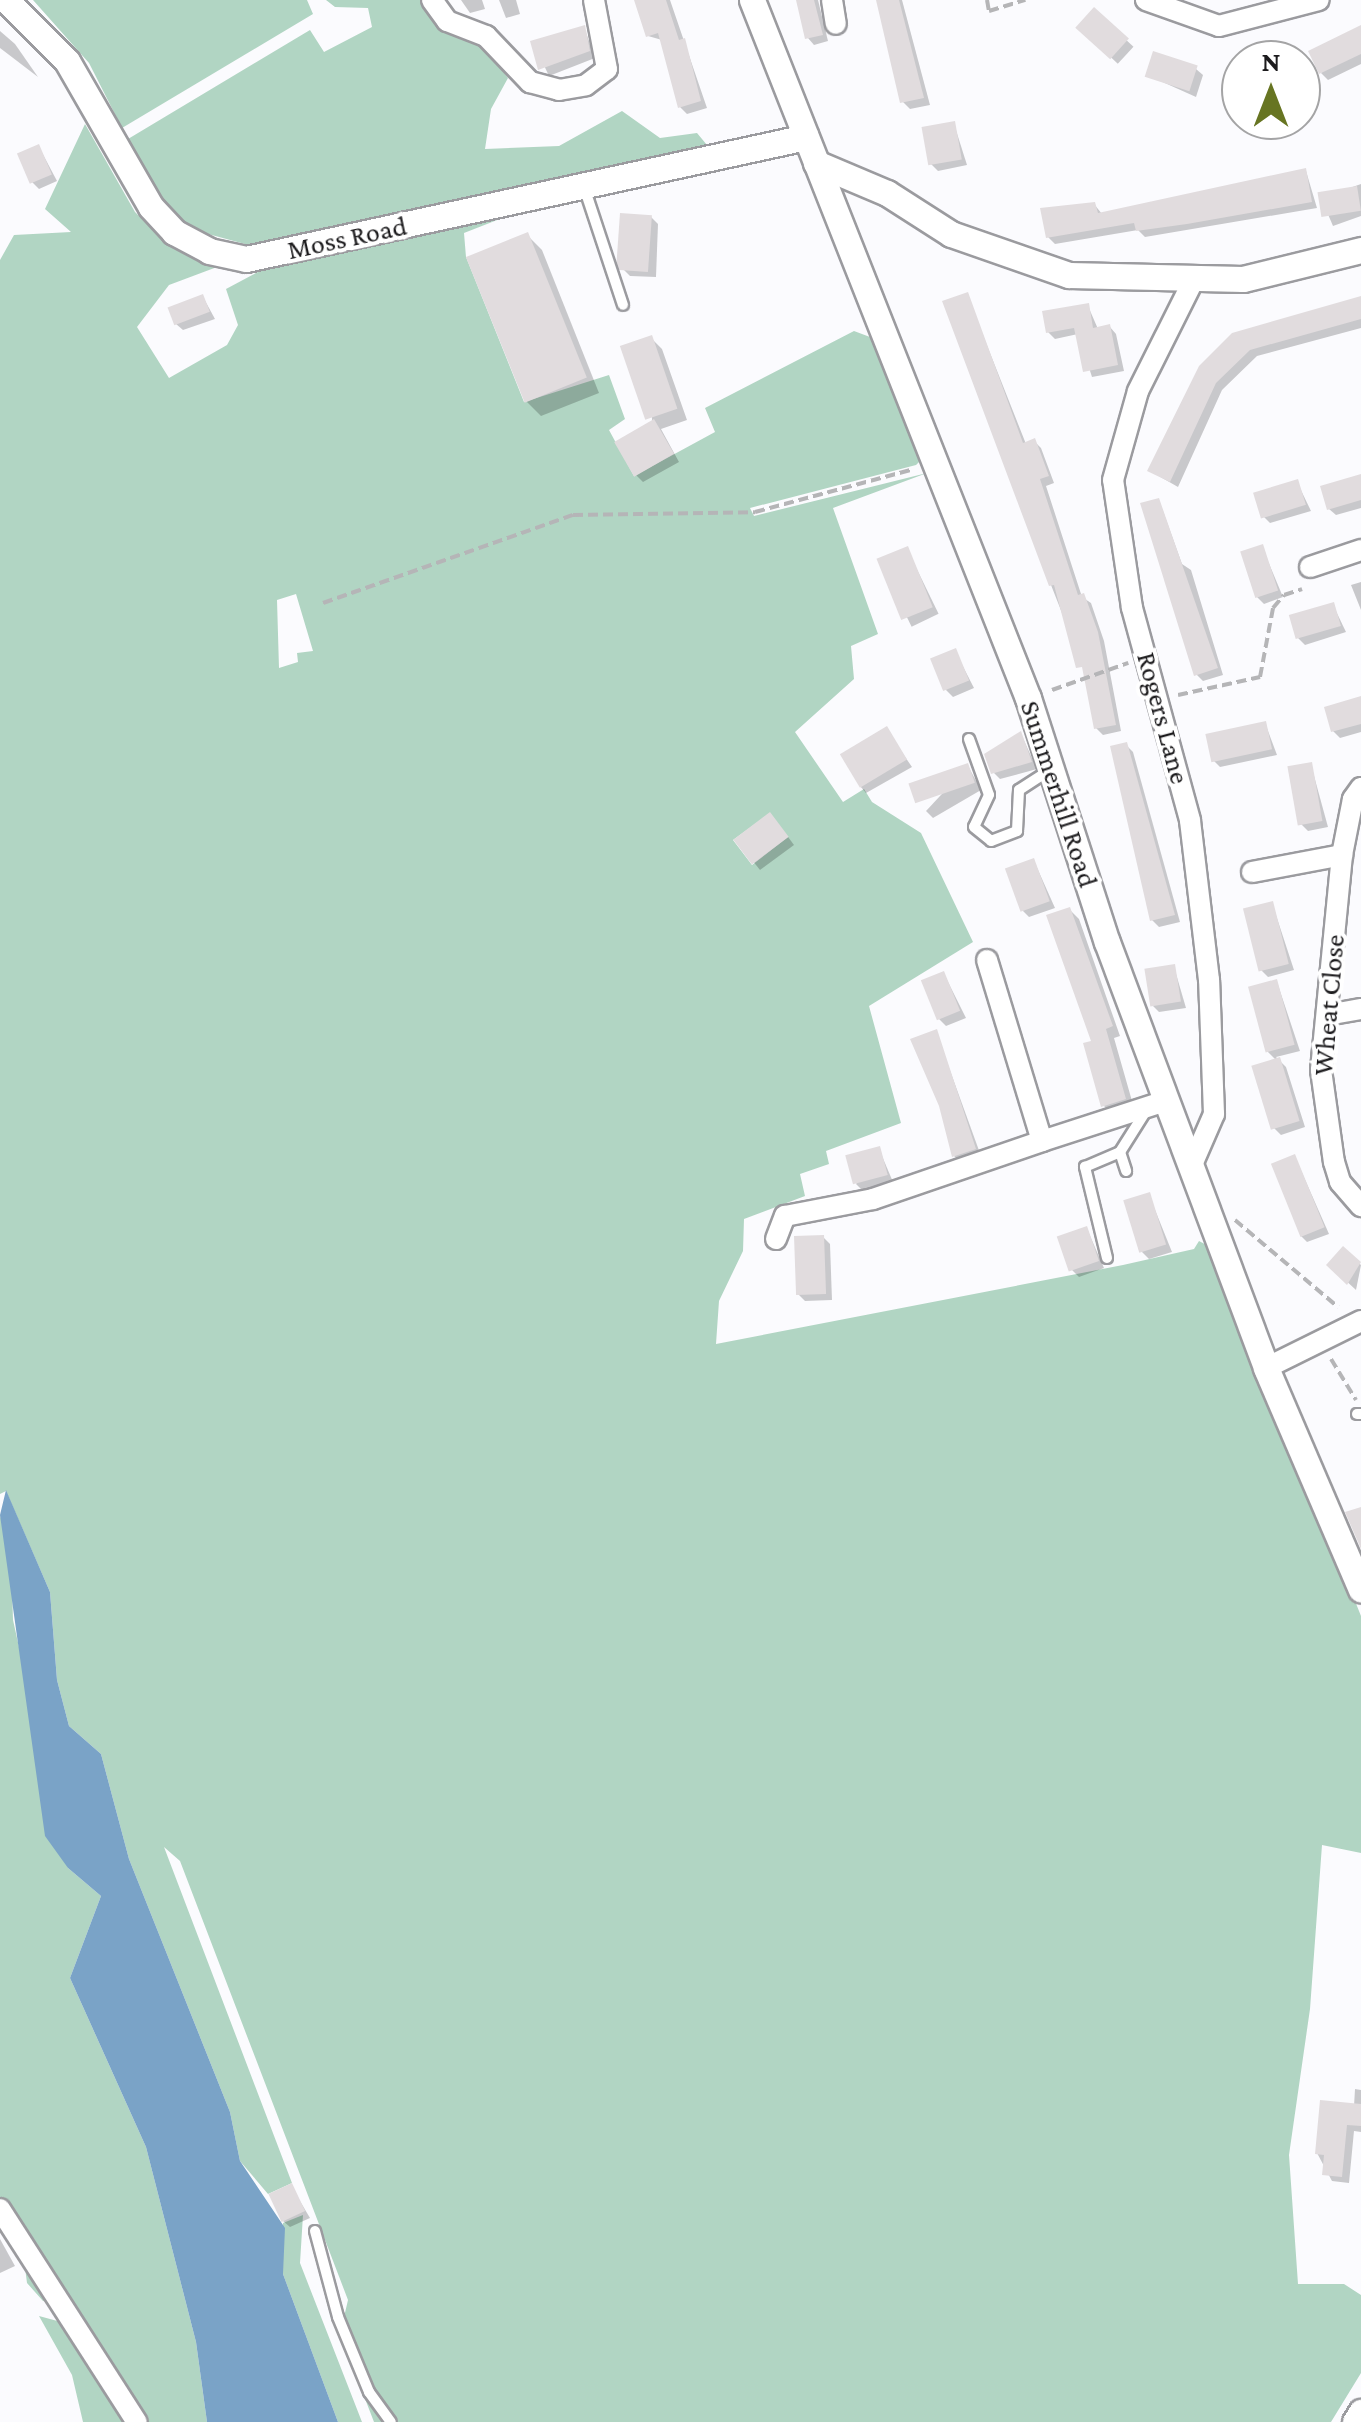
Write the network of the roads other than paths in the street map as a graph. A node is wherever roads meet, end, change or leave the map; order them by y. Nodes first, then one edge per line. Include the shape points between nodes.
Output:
1 (6, 0) edge
2 (432, 0) edge
3 (594, 0) edge
4 (752, 0) edge
5 (832, 0) edge
6 (1146, 0) edge
7 (1319, 0) edge
8 (836, 24) dead end
9 (806, 137) junction
10 (816, 163) junction
11 (584, 186) junction
12 (1361, 250) edge
13 (1193, 281) junction
14 (623, 305) dead end
15 (1361, 550) edge
16 (1310, 567) road end
17 (969, 739) dead end
18 (1051, 770) junction
19 (1361, 788) edge
20 (1342, 855) junction
21 (1252, 872) dead end
22 (987, 960) dead end
23 (1361, 1009) edge
24 (1327, 1016) junction
25 (1157, 1103) junction
26 (1042, 1141) junction
27 (1120, 1152) junction
28 (1191, 1168) junction
29 (1126, 1171) dead end
30 (1361, 1206) edge
31 (776, 1240) dead end
32 (1108, 1258) dead end
33 (1361, 1321) edge
34 (1266, 1368) junction
35 (1361, 1590) edge
36 (0, 2209) edge
37 (315, 2231) dead end
38 (1361, 2412) edge
39 (137, 2422) edge
40 (390, 2422) edge
41 (1356, 2422) edge

1 - 11 street, Moss Road via 67,61 151,207 174,232 209,251 246,259
2 - 3 street via 447,20 486,36 530,82 573,90 607,69
4 - 9 street, Summerhill Road
5 - 8 street
6 - 7 street via 1219,26
9 - 10 street, Summerhill Road
9 - 11 street, Moss Road
10 - 13 street via 888,194 951,234 1069,275
10 - 18 street, Summerhill Road
11 - 14 lane
12 - 13 street via 1295,270
13 - 28 street, Rogers Lane via 1138,391 1113,480 1119,549 1190,820 1209,980 1214,1114
15 - 16 street
17 - 18 lane via 989,795 974,827 991,841 1017,831 1019,790
18 - 25 street, Summerhill Road
19 - 20 street, Wheat Close
20 - 21 street
20 - 24 street, Wheat Close
22 - 26 street
23 - 24 street
24 - 30 street, Wheat Close via 1321,1070 1326,1128 1340,1182
25 - 26 street
25 - 27 lane
25 - 28 street, Summerhill Road
26 - 31 street via 873,1199 785,1216
27 - 29 lane
27 - 32 lane via 1085,1167
28 - 34 street, Summerhill Road
33 - 34 street
34 - 35 street, Summerhill Road
36 - 39 street
37 - 40 lane via 338,2317
38 - 41 street

